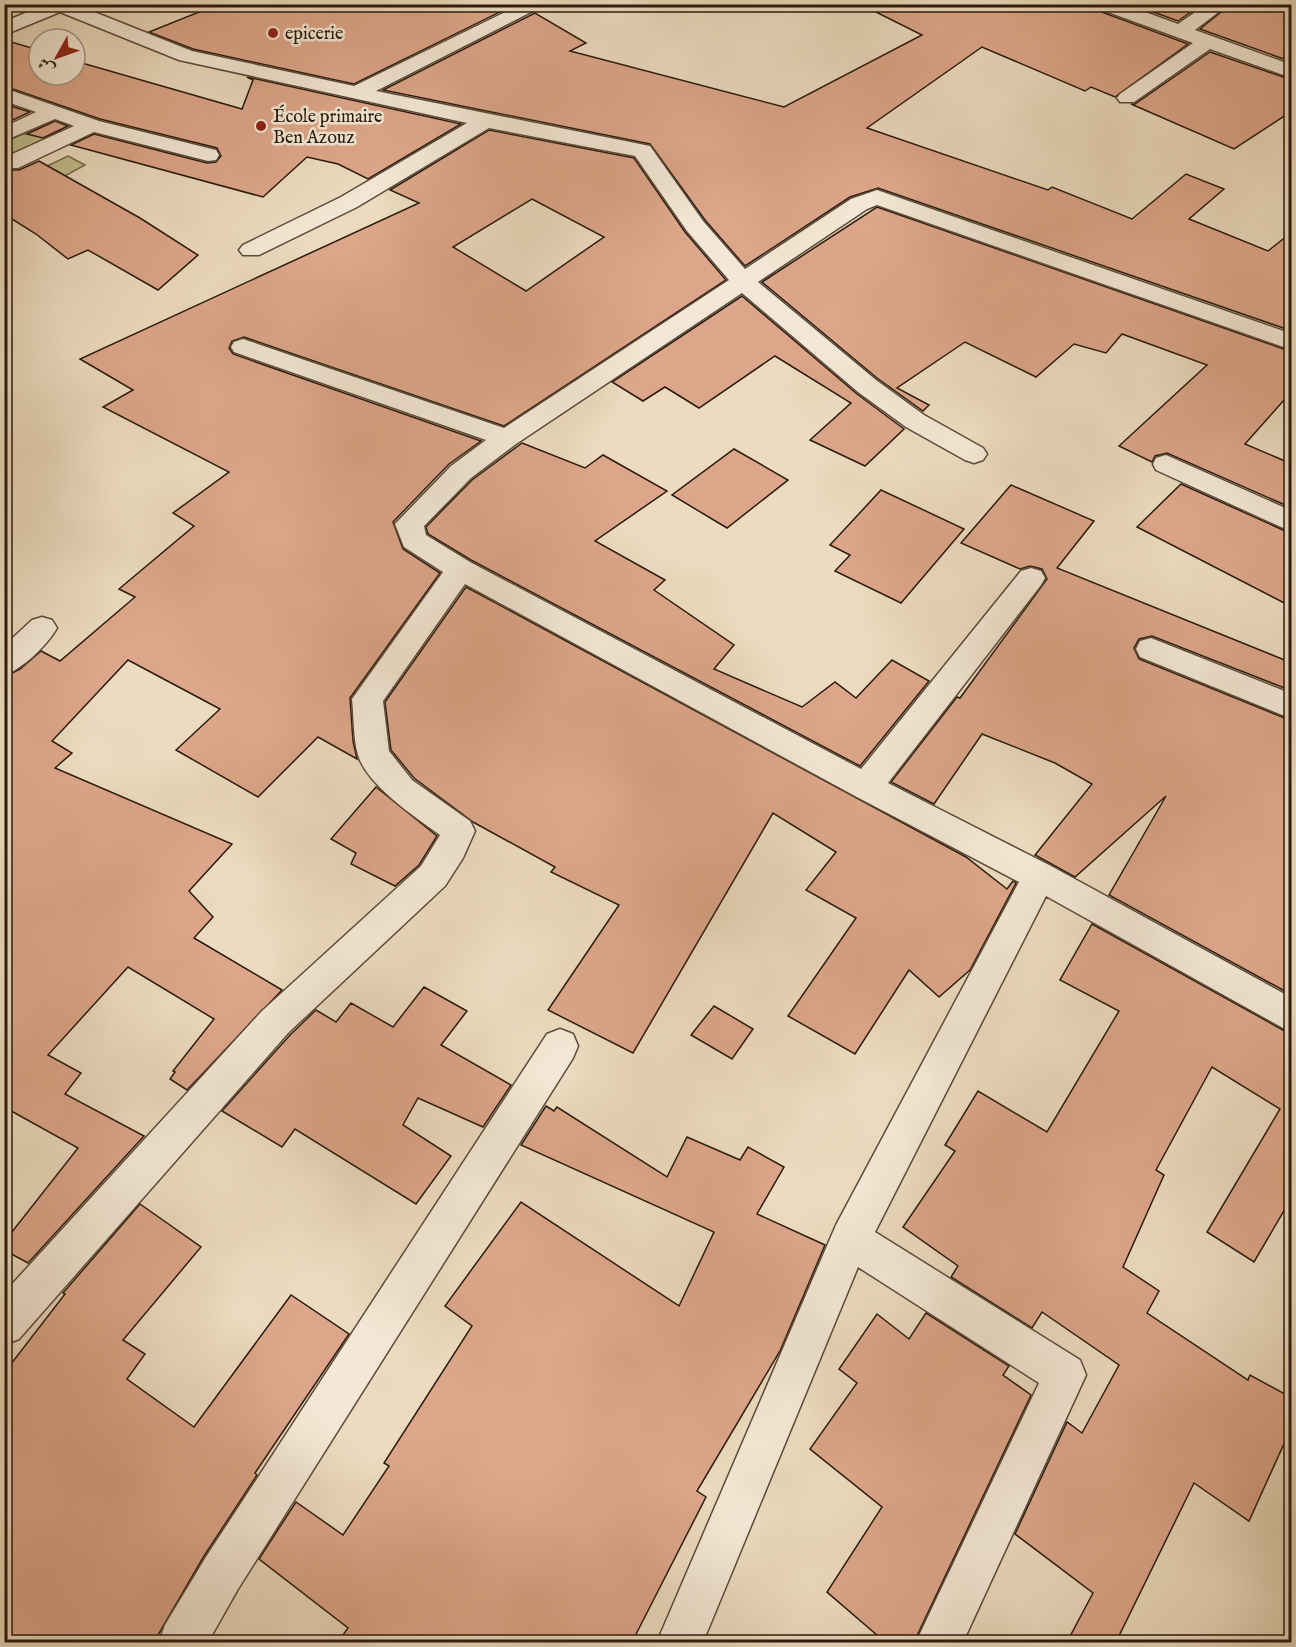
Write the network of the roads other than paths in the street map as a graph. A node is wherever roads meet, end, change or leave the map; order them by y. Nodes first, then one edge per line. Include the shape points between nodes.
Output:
1 (538, 4) edge
2 (1104, 4) edge
3 (1220, 4) edge
4 (59, 5) edge
5 (4, 29) edge
6 (1180, 32) junction
7 (1208, 42) junction
8 (1292, 72) edge
9 (4, 94) edge
10 (354, 94) junction
11 (1127, 98) dead end
12 (54, 112) junction
13 (486, 121) junction
14 (92, 125) junction
15 (4, 135) edge
16 (208, 155) dead end
17 (4, 160) edge
18 (251, 250) dead end
19 (743, 282) junction
20 (1292, 343) edge
21 (243, 347) dead end
22 (507, 438) junction
23 (975, 454) dead end
24 (1166, 464) dead end
25 (1292, 523) edge
26 (460, 569) junction
27 (1031, 578) dead end
28 (42, 628) dead end
29 (1151, 649) dead end
30 (4, 664) edge
31 (1292, 707) edge
32 (867, 787) junction
33 (1039, 876) junction
34 (1292, 1017) edge
35 (560, 1046) dead end
36 (849, 1239) junction
37 (4, 1324) edge
38 (182, 1642) edge
39 (680, 1642) edge
40 (939, 1642) edge

1 - 10 street
2 - 6 street
3 - 6 street
4 - 5 street
4 - 10 street via 186,56
6 - 7 street
7 - 8 street
7 - 11 street
9 - 12 street
10 - 13 street
12 - 14 street
12 - 15 street
13 - 18 street via 349,202
13 - 19 street via 642,151 695,226
14 - 16 street
14 - 17 street via 10,163
19 - 20 street via 859,204 877,197
19 - 22 street
19 - 23 street via 867,386 915,421
21 - 22 street
22 - 26 street via 461,472 409,524 414,540
24 - 25 street
26 - 32 street
26 - 37 street via 367,699 374,755 401,789 458,831 451,848 434,876 274,1022
27 - 32 street
28 - 30 street
29 - 31 street
32 - 33 street
33 - 34 street
33 - 36 street
35 - 38 street via 222,1573
36 - 39 street
36 - 40 street via 1065,1375

